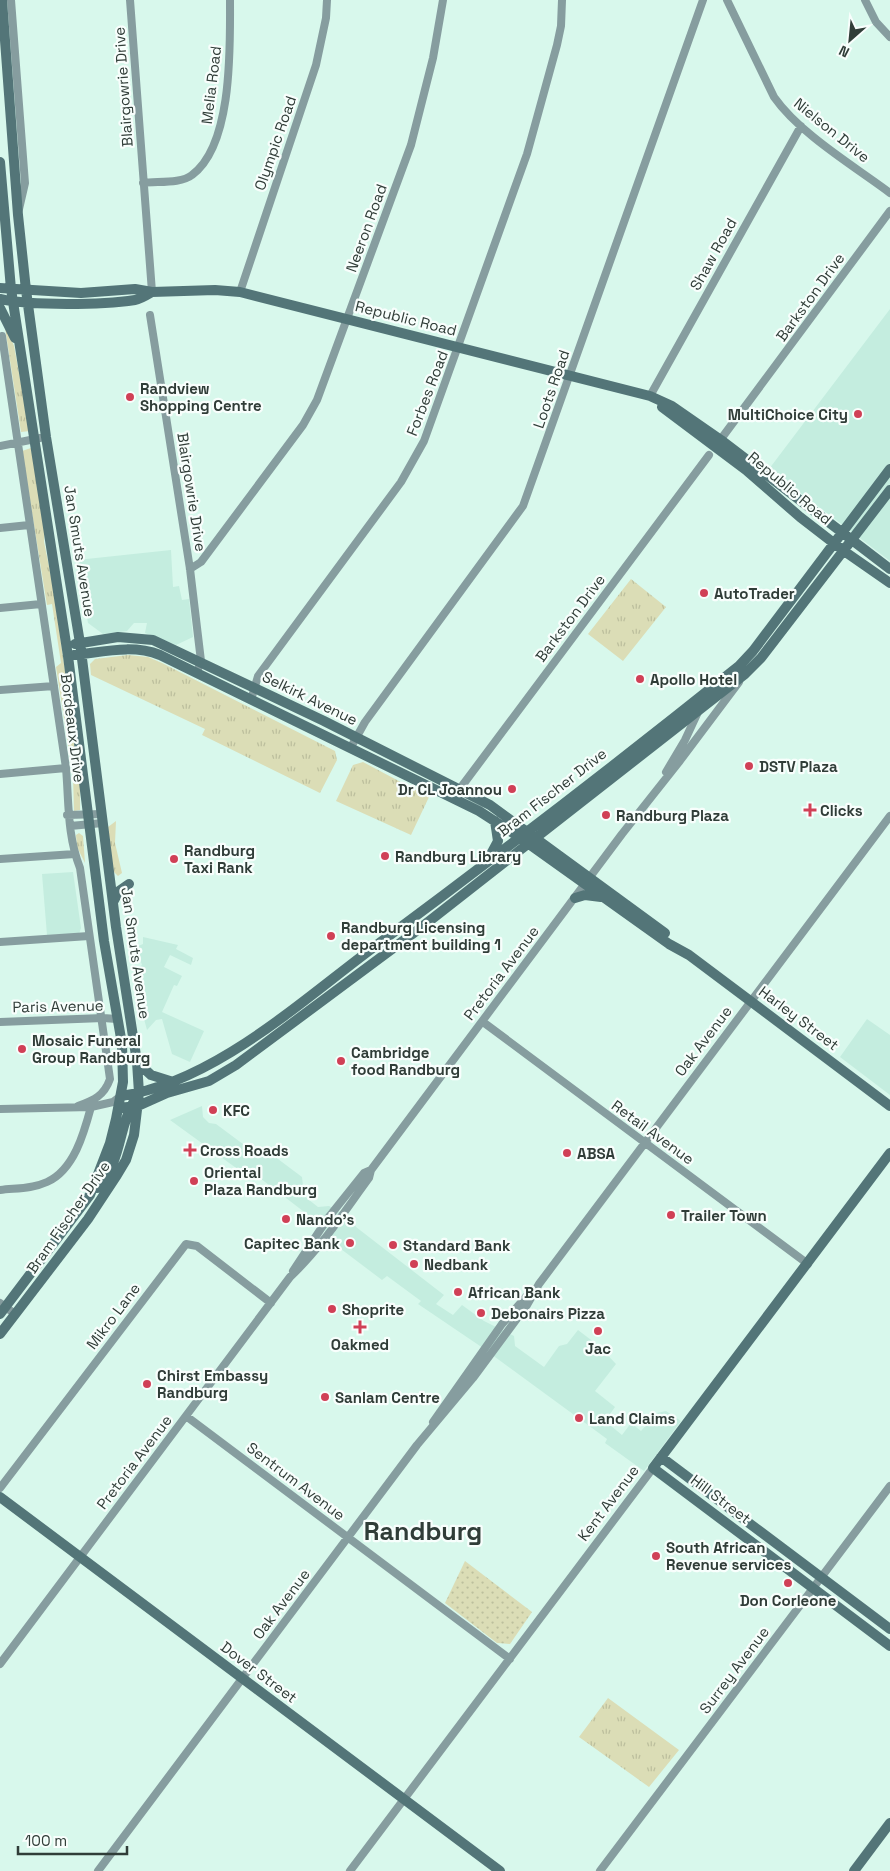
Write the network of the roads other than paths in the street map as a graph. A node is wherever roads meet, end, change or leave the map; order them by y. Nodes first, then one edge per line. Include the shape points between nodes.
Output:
1 (2, 0) edge
2 (12, 0) edge
3 (130, 0) edge
4 (230, 0) edge
5 (327, 0) edge
6 (444, 0) edge
7 (562, 0) edge
8 (703, 0) edge
9 (728, 0) edge
10 (865, 0) edge
11 (890, 37) edge
12 (801, 126) junction
13 (0, 162) edge
14 (143, 183) junction
15 (890, 193) edge
16 (890, 211) edge
17 (18, 215) junction
18 (8, 257) junction
19 (0, 266) edge
20 (0, 288) edge
21 (12, 289) junction
22 (26, 290) junction
23 (152, 292) junction
24 (240, 292) junction
25 (0, 299) edge
26 (13, 302) junction
27 (28, 302) junction
28 (0, 308) edge
29 (150, 315) dead end
30 (349, 318) junction
31 (2, 336) dead end
32 (459, 347) junction
33 (23, 360) junction
34 (2, 362) edge
35 (570, 375) junction
36 (650, 396) junction
37 (46, 437) junction
38 (34, 439) junction
39 (17, 443) junction
40 (0, 446) edge
41 (715, 447) junction
42 (890, 468) edge
43 (890, 490) edge
44 (29, 525) junction
45 (0, 528) edge
46 (842, 532) junction
47 (852, 540) junction
48 (833, 543) junction
49 (844, 551) junction
50 (190, 569) junction
51 (890, 569) edge
52 (890, 582) edge
53 (41, 604) junction
54 (0, 608) edge
55 (80, 643) junction
56 (68, 651) junction
57 (81, 655) junction
58 (201, 661) junction
59 (197, 672) junction
60 (745, 674) junction
61 (54, 686) junction
62 (255, 688) junction
63 (0, 690) edge
64 (704, 694) junction
65 (251, 700) junction
66 (699, 709) junction
67 (356, 737) junction
68 (351, 747) junction
69 (66, 768) junction
70 (0, 774) edge
71 (460, 788) junction
72 (653, 793) junction
73 (454, 798) junction
74 (88, 814) junction
75 (67, 815) junction
76 (890, 816) edge
77 (103, 818) junction
78 (495, 821) junction
79 (88, 825) junction
80 (70, 826) junction
81 (519, 836) junction
82 (531, 837) junction
83 (75, 854) junction
84 (0, 859) edge
85 (483, 864) junction
86 (588, 880) junction
87 (129, 884) dead end
88 (575, 898) junction
89 (604, 898) junction
90 (113, 902) junction
91 (89, 936) junction
92 (0, 942) edge
93 (689, 955) junction
94 (751, 1001) junction
95 (103, 1018) junction
96 (117, 1020) junction
97 (0, 1022) edge
98 (482, 1022) junction
99 (137, 1062) junction
100 (171, 1081) junction
101 (209, 1081) junction
102 (139, 1093) junction
103 (121, 1096) junction
104 (104, 1105) junction
105 (78, 1106) junction
106 (135, 1106) junction
107 (890, 1106) edge
108 (91, 1107) junction
109 (118, 1108) junction
110 (0, 1109) edge
111 (137, 1122) junction
112 (643, 1143) junction
113 (890, 1153) edge
114 (0, 1190) edge
115 (90, 1196) junction
116 (808, 1264) junction
117 (271, 1303) junction
118 (2, 1308) edge
119 (15, 1314) junction
120 (0, 1334) edge
121 (186, 1416) junction
122 (661, 1457) junction
123 (653, 1468) junction
124 (890, 1486) edge
125 (0, 1488) edge
126 (0, 1497) edge
127 (348, 1537) junction
128 (81, 1556) junction
129 (821, 1578) junction
130 (814, 1588) junction
131 (890, 1629) edge
132 (890, 1646) edge
133 (510, 1659) junction
134 (0, 1664) edge
135 (242, 1678) junction
136 (404, 1800) junction
137 (890, 1823) edge
138 (98, 1871) edge
139 (350, 1871) edge
140 (500, 1871) edge
141 (600, 1871) edge
142 (854, 1871) edge

1 - 17 main road, Jan Smuts Avenue
2 - 17 street via 25,182
3 - 14 street, Blairgowrie Drive
4 - 14 street, Melia Road via 229,67 218,135 192,176
5 - 24 street, Olympic Road via 316,65
6 - 30 street, Neeron Road via 434,58 411,145
7 - 32 street, Forbes Road via 557,45 527,154
8 - 35 street, Loots Road
9 - 12 street, Nielson Drive via 774,97
10 - 11 street via 876,22
12 - 15 street, Nielson Drive
12 - 36 street, Shaw Road
13 - 18 main road, Jan Smuts Avenue
14 - 23 street, Blairgowrie Drive
16 - 41 street, Barkston Drive
17 - 22 main road, Jan Smuts Avenue
18 - 19 main road
18 - 21 main road, Jan Smuts Avenue
20 - 21 main road, Republic Road
21 - 22 main road, Republic Road
21 - 26 main road, Jan Smuts Avenue
22 - 23 main road, Republic Road via 81,293 135,289
22 - 27 main road, Jan Smuts Avenue
23 - 24 main road, Republic Road
23 - 27 main road, Republic Road via 135,300
24 - 30 main road, Republic Road
25 - 26 main road, Republic Road
26 - 27 main road, Republic Road
26 - 33 main road, Jan Smuts Avenue
27 - 37 main road, Jan Smuts Avenue
28 - 33 main road
29 - 50 street, Blairgowrie Drive
30 - 32 main road, Republic Road
30 - 50 street, Neeron Road via 311,413 201,562
31 - 34 street, Bordeaux Drive
32 - 35 main road, Republic Road
32 - 62 street, Forbes Road via 415,460 258,676
33 - 38 main road, Jan Smuts Avenue
34 - 39 street, Bordeaux Drive
35 - 36 main road, Republic Road
35 - 67 street, Loots Road via 520,513
36 - 41 main road, Republic Road
37 - 38 street
37 - 55 main road, Jan Smuts Avenue
38 - 39 street
38 - 56 main road, Jan Smuts Avenue
39 - 40 street
39 - 44 street, Bordeaux Drive
41 - 46 main road, Republic Road
41 - 48 main road, Republic Road
41 - 71 street, Barkston Drive
42 - 46 main road, Bram Fischer Drive
43 - 47 main road, Bram Fischer Drive
44 - 45 street
44 - 53 street, Bordeaux Drive
46 - 47 main road, Republic Road
46 - 48 main road, Bram Fischer Drive
47 - 49 main road, Bram Fischer Drive
47 - 51 main road, Republic Road
48 - 49 main road, Republic Road
48 - 64 main road, Bram Fischer Drive via 753,651
49 - 52 main road, Republic Road
49 - 60 main road, Bram Fischer Drive
50 - 58 street, Blairgowrie Drive
53 - 54 street
53 - 61 street, Bordeaux Drive
55 - 56 main road, Selkirk Avenue
55 - 57 main road, Jan Smuts Avenue
55 - 58 main road, Selkirk Avenue via 118,637 145,638
56 - 57 main road, Selkirk Avenue
56 - 74 main road, Jan Smuts Avenue
57 - 59 main road, Selkirk Avenue via 147,650
57 - 77 main road, Jan Smuts Avenue
58 - 59 street, Blairgowrie Drive
58 - 62 main road, Selkirk Avenue
59 - 65 main road, Selkirk Avenue
60 - 66 main road, Bram Fischer Drive
60 - 72 street, Pretoria Avenue
61 - 63 street
61 - 69 street, Bordeaux Drive
62 - 65 street, Forbes Road
62 - 67 main road, Selkirk Avenue
64 - 66 street, Pretoria Avenue
64 - 82 main road, Bram Fischer Drive
65 - 68 main road, Selkirk Avenue
66 - 72 street, Pretoria Avenue via 686,740
66 - 82 main road, Bram Fischer Drive
67 - 68 street, Loots Road
67 - 71 main road, Selkirk Avenue
68 - 73 main road, Selkirk Avenue
69 - 70 street
69 - 75 street, Bordeaux Drive
71 - 73 street, Barkston Drive
71 - 82 main road, Selkirk Avenue via 490,805
72 - 86 street, Pretoria Avenue
73 - 78 main road, Selkirk Avenue
74 - 75 street
74 - 77 street
74 - 79 main road, Jan Smuts Avenue
75 - 80 street, Bordeaux Drive
76 - 94 street, Oak Avenue
77 - 79 street
77 - 90 main road, Jan Smuts Avenue
78 - 81 main road, Selkirk Avenue
78 - 85 main road via 498,841
79 - 80 street
79 - 96 main road, Jan Smuts Avenue
80 - 83 street, Bordeaux Drive
81 - 82 main road, Selkirk Avenue
81 - 85 main road, Bram Fischer Drive
82 - 86 main road, Harley Street
82 - 101 main road, Bram Fischer Drive via 423,926 236,1065
83 - 84 street
83 - 91 street, Bordeaux Drive via 80,868
85 - 100 main road, Bram Fischer Drive via 228,1055
86 - 88 street, Pretoria Avenue
86 - 89 main road, Harley Street
86 - 93 main road, Harley Street via 673,939
87 - 90 main road via 119,891
88 - 89 main road via 594,895
88 - 98 street, Pretoria Avenue
89 - 93 main road, Harley Street
90 - 99 main road, Jan Smuts Avenue
91 - 92 street
91 - 95 street, Bordeaux Drive
93 - 94 main road, Harley Street
94 - 107 main road, Harley Street
94 - 112 street, Oak Avenue
95 - 96 street, Paris Avenue
95 - 97 street, Paris Avenue
95 - 105 street, Bordeaux Drive via 110,1079 99,1097
96 - 103 main road, Jan Smuts Avenue via 124,1066
98 - 112 street, Retail Avenue
98 - 117 street, Pretoria Avenue via 371,1170 364,1173 328,1218
99 - 100 main road via 151,1074
99 - 102 main road, Jan Smuts Avenue
100 - 102 main road, Bram Fischer Drive
101 - 106 main road, Bram Fischer Drive
101 - 111 main road via 150,1106
102 - 103 main road, Bram Fischer Drive
102 - 106 main road, Jan Smuts Avenue
103 - 104 street
103 - 109 main road, Jan Smuts Avenue
104 - 108 street
104 - 109 street
105 - 108 street
105 - 110 street
106 - 109 main road, Bram Fischer Drive
106 - 111 main road, Bram Fischer Drive
106 - 115 main road via 110,1170
108 - 114 street via 84,1131 67,1165 58,1175 29,1188
109 - 115 main road, Bram Fischer Drive via 110,1143
111 - 119 main road, Bram Fischer Drive via 126,1160 117,1175 88,1219
112 - 116 street, Retail Avenue
112 - 127 street, Oak Avenue via 539,1284 515,1306
113 - 116 main road, Kent Avenue
115 - 118 main road, Bram Fischer Drive
116 - 122 main road, Kent Avenue
117 - 121 street, Pretoria Avenue
117 - 125 street, Mikro Lane via 197,1246 186,1244
118 - 119 street
119 - 120 main road, Bram Fischer Drive
121 - 127 street, Sentrum Avenue
121 - 128 street, Pretoria Avenue
122 - 123 main road, Kent Avenue
122 - 129 main road, Hill Street
123 - 130 main road, Hill Street
123 - 133 street, Kent Avenue
124 - 129 street, Surrey Avenue
126 - 128 main road, Dover Street
127 - 133 street, Sentrum Avenue
127 - 135 street, Oak Avenue
128 - 134 street, Pretoria Avenue
128 - 135 main road, Dover Street
129 - 130 street, Surrey Avenue
129 - 131 main road, Hill Street
130 - 132 main road, Hill Street
130 - 141 street, Surrey Avenue
133 - 136 street, Kent Avenue
135 - 136 main road, Dover Street
135 - 138 street, Oak Avenue
136 - 139 street, Kent Avenue
136 - 140 main road, Dover Street
137 - 142 main road

